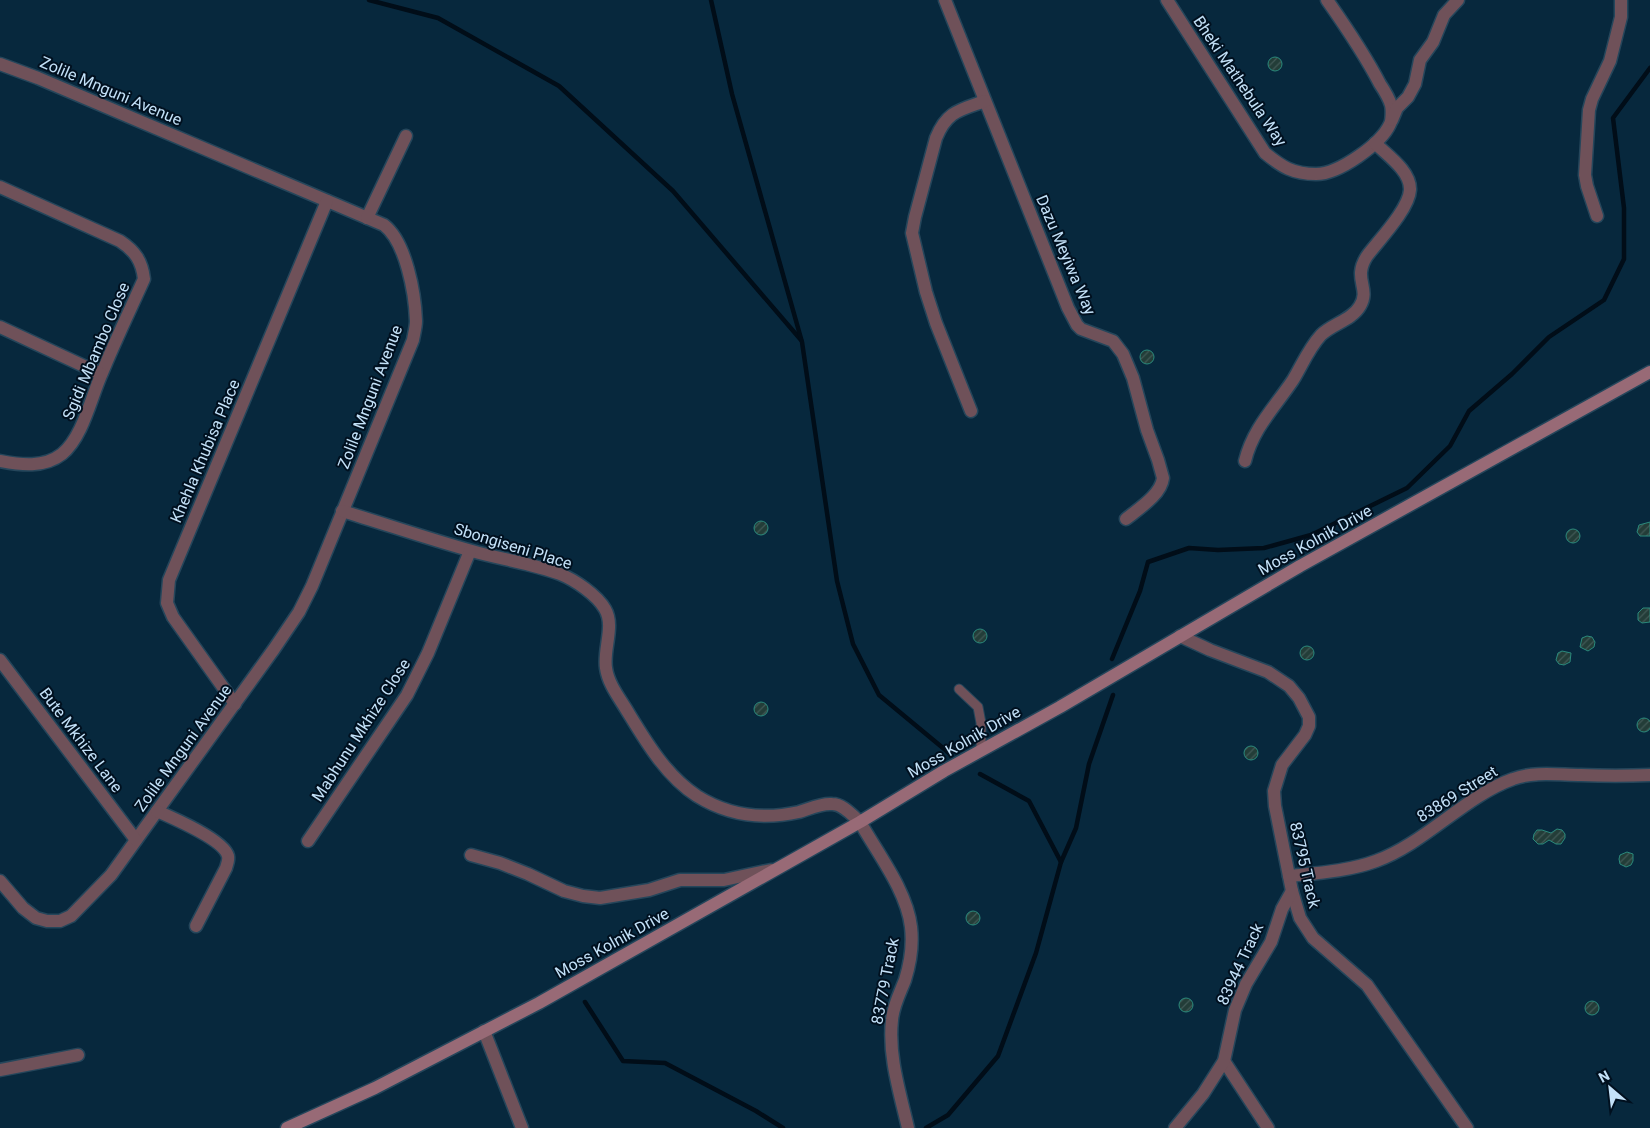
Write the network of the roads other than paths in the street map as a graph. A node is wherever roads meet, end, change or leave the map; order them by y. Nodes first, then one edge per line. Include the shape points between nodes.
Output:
1 (945, 0) edge
2 (1166, 0) edge
3 (1327, 0) edge
4 (1458, 0) edge
5 (1621, 0) edge
6 (0, 64) edge
7 (986, 101) junction
8 (1391, 123) junction
9 (406, 136) dead end
10 (1375, 143) junction
11 (0, 187) edge
12 (327, 201) junction
13 (1597, 216) dead end
14 (367, 218) junction
15 (0, 327) edge
16 (1650, 372) edge
17 (101, 374) junction
18 (971, 411) dead end
19 (0, 461) edge
20 (1246, 461) dead end
21 (342, 511) junction
22 (1126, 519) dead end
23 (470, 550) junction
24 (1180, 636) junction
25 (0, 660) edge
26 (959, 689) dead end
27 (235, 704) junction
28 (981, 751) junction
29 (1650, 775) edge
30 (157, 811) junction
31 (860, 822) junction
32 (136, 840) junction
33 (308, 841) dead end
34 (472, 855) dead end
35 (780, 867) junction
36 (1289, 876) junction
37 (0, 880) edge
38 (1292, 891) junction
39 (196, 926) dead end
40 (484, 1032) junction
41 (78, 1055) dead end
42 (1224, 1061) junction
43 (0, 1070) edge
44 (287, 1128) edge
45 (522, 1128) edge
46 (908, 1128) edge
47 (1175, 1128) edge
48 (1268, 1128) edge
49 (1467, 1128) edge

1 - 7 street, Dazu Meyiwa Way
2 - 10 street, Bheki Mathebula Way via 1265,153 1282,167 1318,175 1340,167
3 - 8 street via 1370,64 1391,104
4 - 8 street, Bheki Mathebula Way via 1444,15 1420,60 1415,84 1397,108
5 - 13 street via 1621,18 1610,62 1589,110 1585,175
6 - 12 street, Zolile Mnguni Avenue
7 - 18 street via 956,111 941,126 912,233 936,323
7 - 22 street, Dazu Meyiwa Way via 1062,295 1077,325 1112,341 1123,354 1133,378 1162,483
8 - 10 street, Bheki Mathebula Way
9 - 14 street
10 - 20 street via 1405,174 1410,190 1408,200 1401,214 1361,265 1364,299 1359,308 1316,341 1256,431
11 - 17 street, Sgidi Mbambo Close via 120,241 138,258 144,279
12 - 14 street, Zolile Mnguni Avenue
12 - 27 street, Khehla Khubisa Place via 168,580 168,603 173,617
14 - 21 street, Zolile Mnguni Avenue via 384,225 397,239 408,270 416,323 413,340
15 - 17 street
16 - 24 main road, Moss Kolnik Drive
17 - 19 street, Sgidi Mbambo Close via 81,427 70,447 62,454 41,464
21 - 23 street, Sbongiseni Place
21 - 27 street, Zolile Mnguni Avenue via 299,612
23 - 31 street, Sbongiseni Place via 560,574 575,582 605,608 609,620 604,656 611,684 668,770 697,796 731,812 755,816 788,814 833,804
23 - 33 street, Mabhunu Mkhize Close via 428,654 407,695
24 - 28 main road, Moss Kolnik Drive
24 - 36 street, 83795 Track via 1279,678 1290,686 1309,717 1305,735 1282,765 1274,791
25 - 32 street, Bute Mkhize Lane
26 - 28 lane via 978,707
27 - 30 street, Zolile Mnguni Avenue
28 - 31 main road, Moss Kolnik Drive
29 - 36 street, 83869 Street via 1559,774 1514,779 1486,793 1403,848 1376,861 1340,870
30 - 32 street, Zolile Mnguni Avenue
30 - 39 street via 216,842 229,858
31 - 35 main road, Moss Kolnik Drive
31 - 46 street, 83779 Track via 900,891 911,927 911,955 891,1032 893,1064
32 - 37 street, Zolile Mnguni Avenue via 111,875 71,916 60,921 36,918 23,908
34 - 35 street via 500,863 564,891 600,898 649,890 680,880 741,878
35 - 40 main road, Moss Kolnik Drive
36 - 38 street, 83795 Track
38 - 42 street, 83944 Track via 1271,942 1235,1010
38 - 49 street, 83795 Track via 1300,918 1313,938 1367,985
40 - 44 main road, Moss Kolnik Drive via 375,1088
40 - 45 street
41 - 43 street
42 - 47 street, 83944 Track via 1199,1100
42 - 48 street

